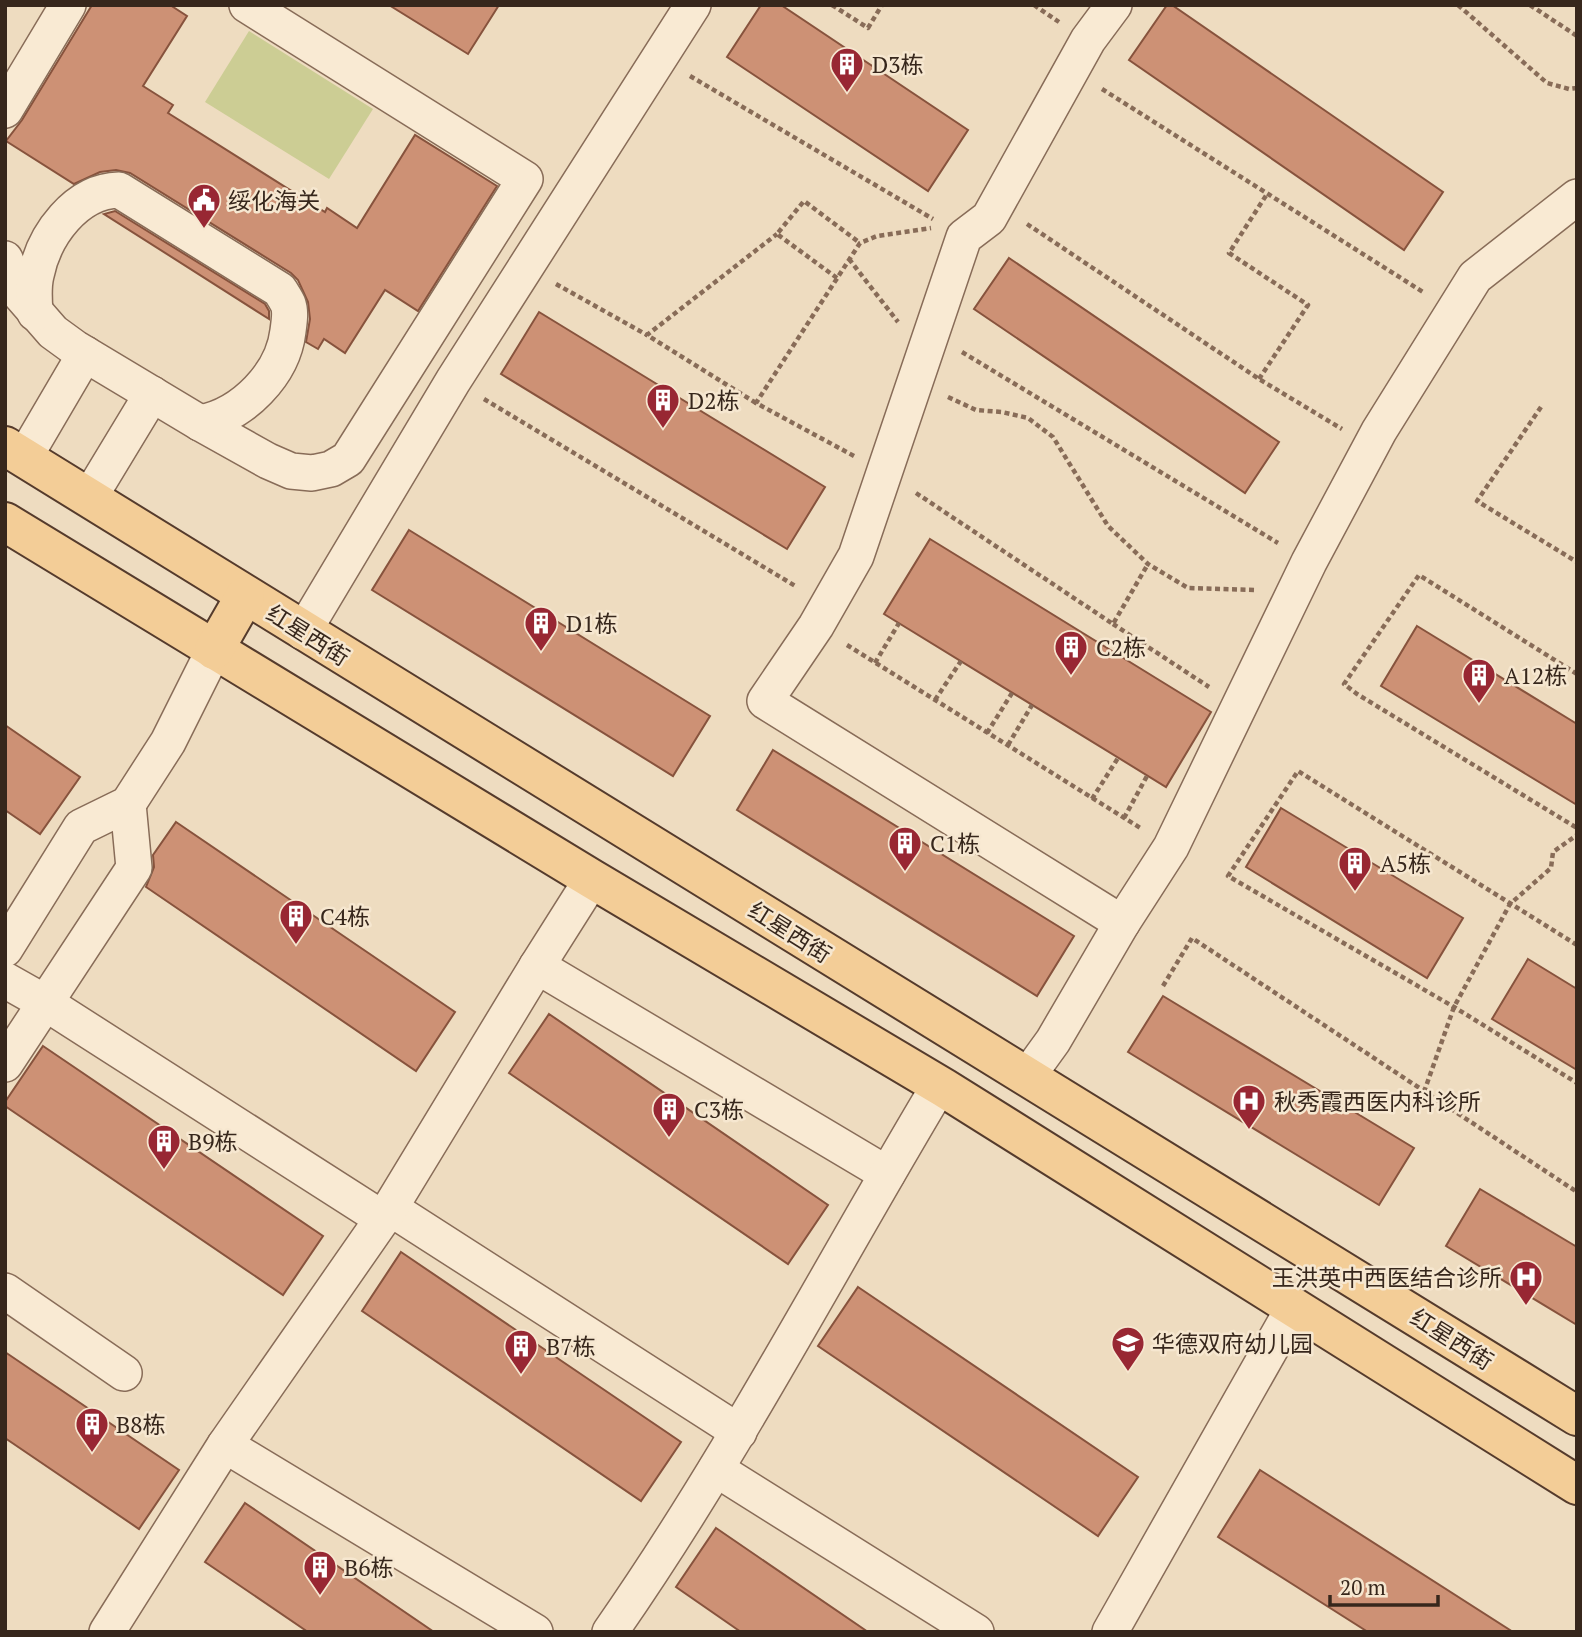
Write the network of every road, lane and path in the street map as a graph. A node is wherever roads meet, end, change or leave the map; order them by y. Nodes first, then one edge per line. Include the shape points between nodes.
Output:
1 (68, 5) edge
2 (247, 5) edge
3 (693, 5) edge
4 (832, 5) edge
5 (882, 5) edge
6 (1114, 5) edge
7 (1458, 5) edge
8 (1530, 5) edge
9 (1577, 36) edge
10 (660, 58) junction
11 (1071, 70) junction
12 (1577, 88) edge
13 (5, 110) edge
14 (1267, 194) junction
15 (1577, 197) edge
16 (997, 204) junction
17 (954, 231) junction
18 (777, 234) junction
19 (860, 243) junction
20 (5, 258) edge
21 (849, 259) junction
22 (526, 267) junction
23 (837, 278) junction
24 (1454, 311) junction
25 (35, 313) junction
26 (647, 335) junction
27 (85, 354) junction
28 (923, 357) junction
29 (1259, 379) junction
30 (453, 381) junction
31 (152, 394) junction
32 (756, 404) junction
33 (1541, 407) dead end
34 (200, 423) junction
35 (1371, 446) junction
36 (14, 452) edge
37 (884, 472) junction
38 (89, 498) junction
39 (5, 522) edge
40 (1309, 562) junction
41 (1577, 562) edge
42 (1148, 564) junction
43 (245, 596) junction
44 (1290, 603) junction
45 (822, 616) junction
46 (899, 623) dead end
47 (1113, 624) junction
48 (303, 632) junction
49 (214, 650) junction
50 (961, 661) dead end
51 (875, 663) junction
52 (1577, 674) edge
53 (1012, 693) dead end
54 (935, 700) junction
55 (1032, 705) dead end
56 (1240, 707) junction
57 (987, 733) junction
58 (1008, 746) junction
59 (1118, 758) dead end
60 (1147, 776) dead end
61 (1093, 799) junction
62 (128, 804) junction
63 (1124, 818) junction
64 (1577, 828) edge
65 (1577, 835) edge
66 (1171, 847) junction
67 (592, 879) junction
68 (1510, 904) junction
69 (1122, 923) junction
70 (1577, 945) edge
71 (5, 949) edge
72 (537, 966) junction
73 (5, 980) edge
74 (1163, 986) dead end
75 (44, 1002) junction
76 (1454, 1007) junction
77 (15, 1026) edge
78 (5, 1064) edge
79 (1017, 1071) junction
80 (1577, 1083) edge
81 (939, 1086) junction
82 (1424, 1092) junction
83 (979, 1111) junction
84 (887, 1174) junction
85 (1577, 1192) edge
86 (386, 1213) junction
87 (5, 1291) edge
88 (1293, 1309) junction
89 (124, 1373) dead end
90 (1577, 1416) edge
91 (739, 1432) junction
92 (225, 1445) junction
93 (716, 1469) junction
94 (1577, 1485) edge
95 (107, 1632) edge
96 (535, 1632) edge
97 (610, 1632) edge
98 (976, 1632) edge
99 (1110, 1632) edge

1 - 13 street
2 - 34 street via 525,178 348,459 312,473 291,471
3 - 10 street
4 - 5 path via 868,28
6 - 11 street
7 - 12 path via 1548,83
8 - 9 path
10 - 17 path
10 - 22 street
11 - 14 path
11 - 16 street
14 - 24 path
14 - 29 path via 1229,253 1308,305
15 - 24 street via 1475,277
16 - 17 street via 989,218
16 - 29 path
17 - 19 path via 877,236
17 - 28 street
18 - 19 path via 804,201
18 - 23 path
18 - 26 path
19 - 21 path
20 - 25 street via 19,293
21 - 23 path
21 - 28 path
22 - 26 path
22 - 30 street
23 - 32 path
24 - 35 street
25 - 27 street
25 - 34 street via 36,274 51,237 73,209 107,190 119,190 280,290 289,305 290,320 272,374 228,414
26 - 32 path
27 - 31 street
27 - 36 street
28 - 37 street
28 - 40 path
28 - 42 path via 976,410 1028,418 1053,437 1108,526
29 - 35 path
30 - 45 path
30 - 48 street
31 - 34 street
31 - 38 street
32 - 37 path
33 - 41 path via 1477,501
35 - 40 street
36 - 38 main road, 红星西街
37 - 45 street via 856,556
37 - 47 path
38 - 43 main road, 红星西街
39 - 49 main road
40 - 44 street
42 - 44 path via 1188,588 1267,591
42 - 47 path
43 - 48 main road, 红星西街
43 - 49 main road
44 - 56 street
45 - 51 path
45 - 69 street via 765,701
46 - 51 path
47 - 56 path
48 - 79 main road, 红星西街
49 - 62 street via 168,742
49 - 67 main road
50 - 54 path
51 - 54 path
52 - 64 path via 1419,575 1345,684
53 - 57 path
54 - 57 path
55 - 58 path
56 - 66 street
57 - 58 path
58 - 61 path
59 - 61 path
60 - 63 path
61 - 63 path
62 - 71 street via 81,827
62 - 75 street via 134,868
63 - 66 path
65 - 68 path via 1553,852 1550,868
66 - 69 street
67 - 72 street
67 - 81 main road
68 - 70 path
68 - 76 path
68 - 76 path via 1298,771 1228,876
69 - 79 street via 1053,1041
72 - 84 street
72 - 86 street
73 - 75 street
74 - 82 path via 1192,939
75 - 77 street
75 - 86 street
76 - 80 path
76 - 82 path
77 - 78 street
79 - 83 main road
79 - 90 main road, 红星西街
81 - 83 main road
81 - 84 street
82 - 85 path
83 - 88 main road
84 - 91 street
86 - 91 street
86 - 92 street
87 - 89 street
88 - 94 main road
88 - 99 street
91 - 93 street
92 - 95 street
92 - 96 street
93 - 97 street
93 - 98 street

